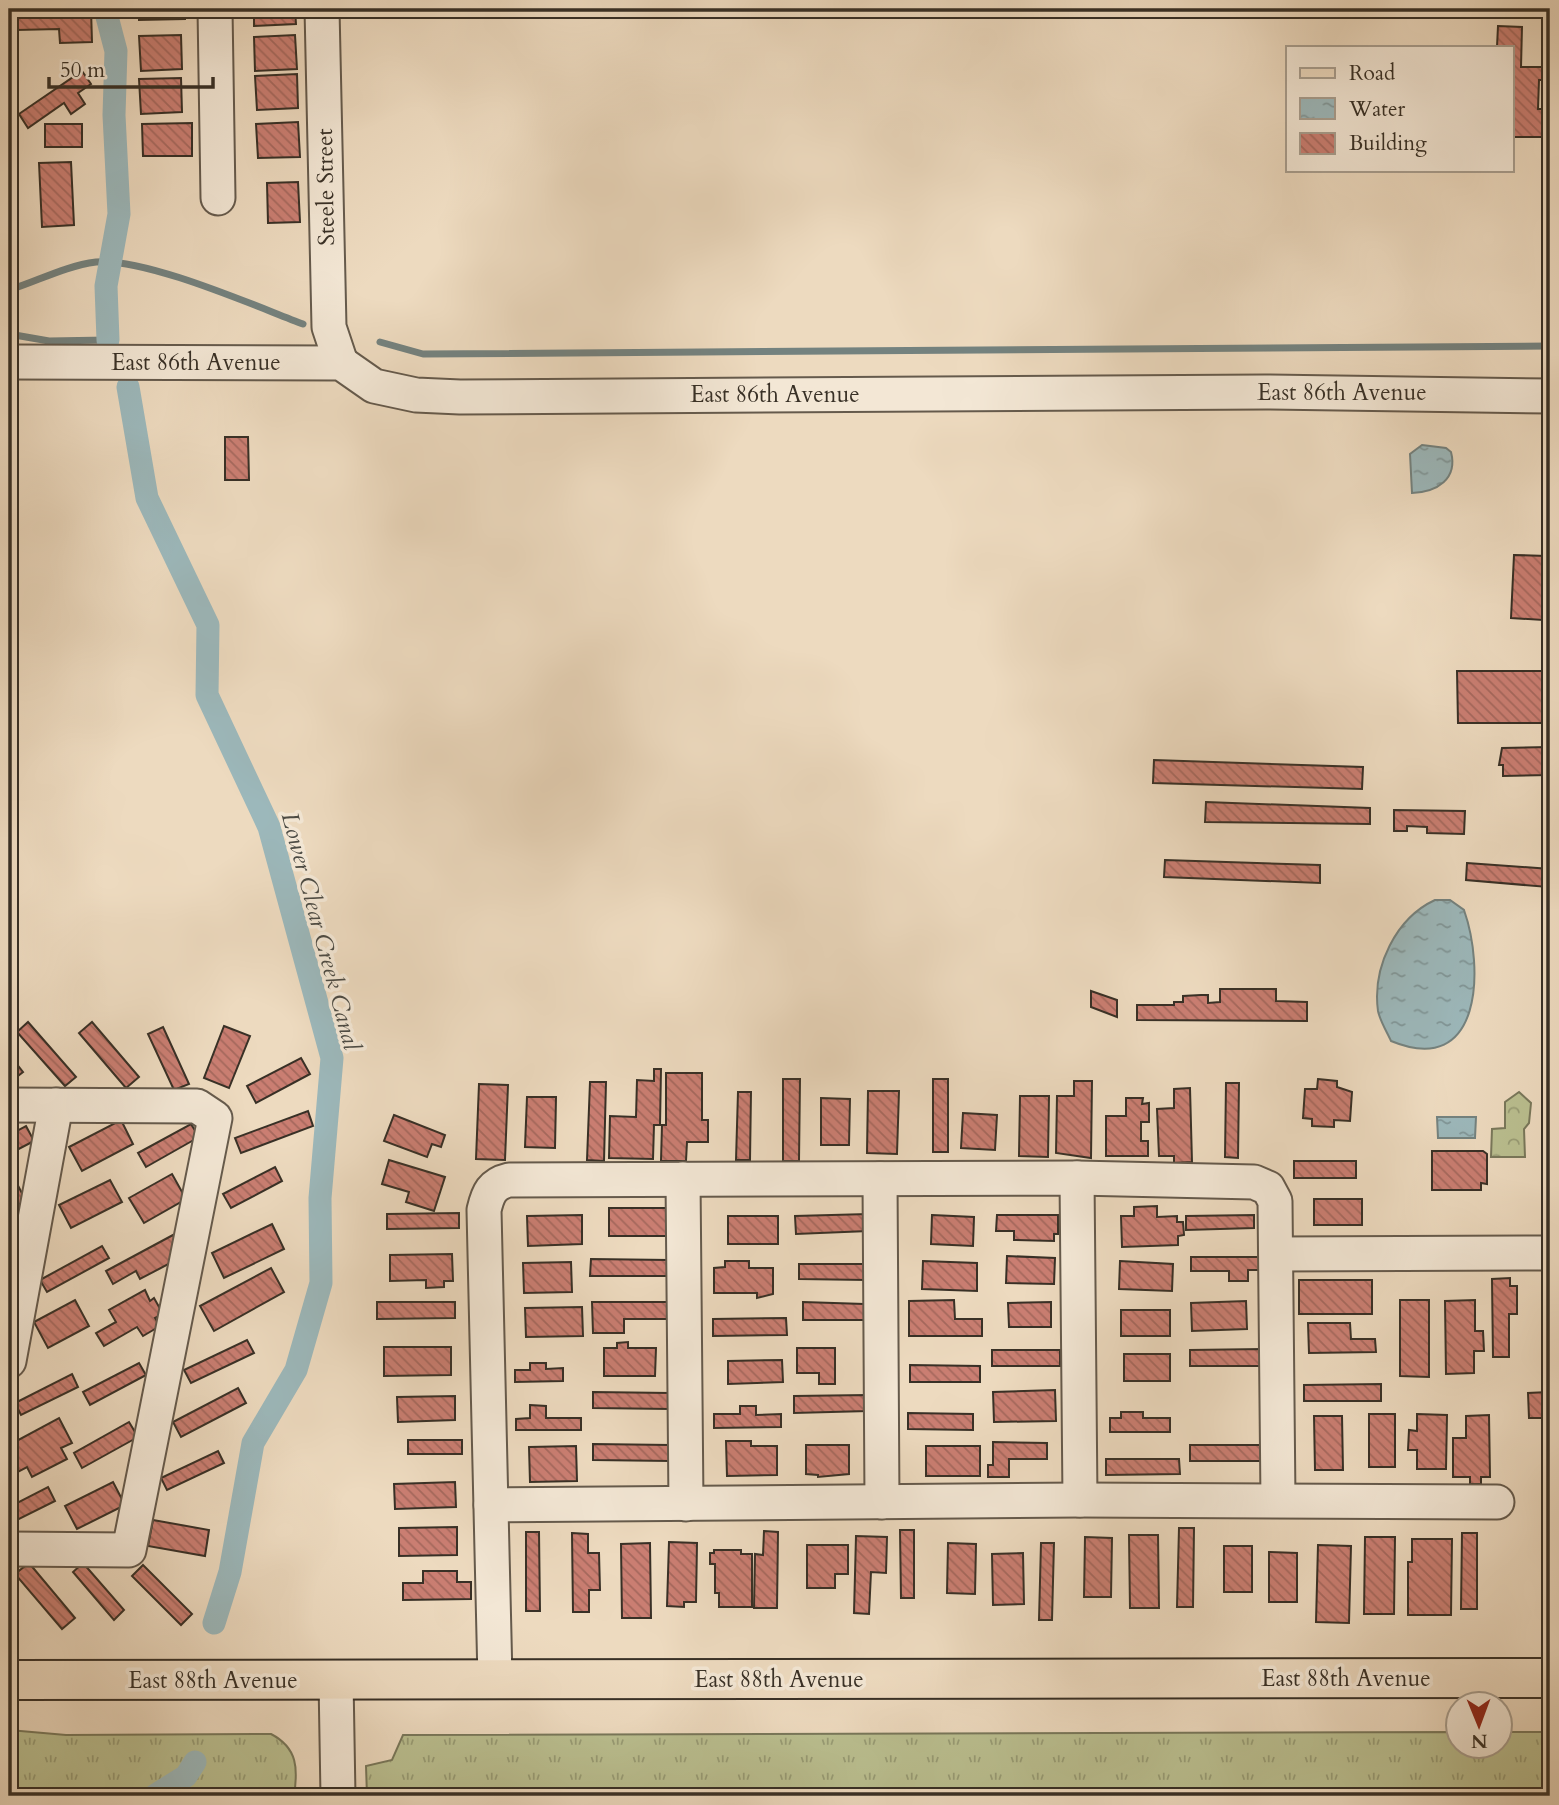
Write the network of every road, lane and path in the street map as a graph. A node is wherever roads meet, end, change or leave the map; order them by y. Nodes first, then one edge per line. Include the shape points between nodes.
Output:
1 (215, 9) edge
2 (322, 9) edge
3 (218, 198) dead end
4 (9, 362) edge
5 (341, 363) junction
6 (1550, 396) edge
7 (9, 1105) edge
8 (56, 1105) junction
9 (880, 1178) junction
10 (1077, 1178) junction
11 (683, 1179) junction
12 (1550, 1253) edge
13 (1278, 1254) junction
14 (9, 1361) edge
15 (1080, 1500) junction
16 (1278, 1500) junction
17 (882, 1502) junction
18 (1497, 1502) dead end
19 (686, 1504) junction
20 (491, 1505) junction
21 (9, 1549) edge
22 (1550, 1678) edge
23 (495, 1679) junction
24 (9, 1680) edge
25 (336, 1680) junction
26 (338, 1796) edge

1 - 3 street
2 - 5 street, Steele Street via 329,327
4 - 5 street, East 86th Avenue
5 - 6 street, East 86th Avenue via 374,386 416,395 460,397 1265,392
7 - 8 street
8 - 14 street
8 - 21 street via 197,1106 215,1118 129,1550
9 - 10 street
9 - 11 street
9 - 17 street
10 - 13 street via 1254,1182 1273,1192
10 - 15 street
11 - 19 street
11 - 20 street via 509,1180 497,1183 487,1196
12 - 13 street
13 - 16 street
15 - 16 street
15 - 17 street
16 - 18 street
17 - 19 street
19 - 20 street
20 - 23 street
22 - 23 main road, East 88th Avenue
23 - 25 main road, East 88th Avenue
24 - 25 main road, East 88th Avenue
25 - 26 street

